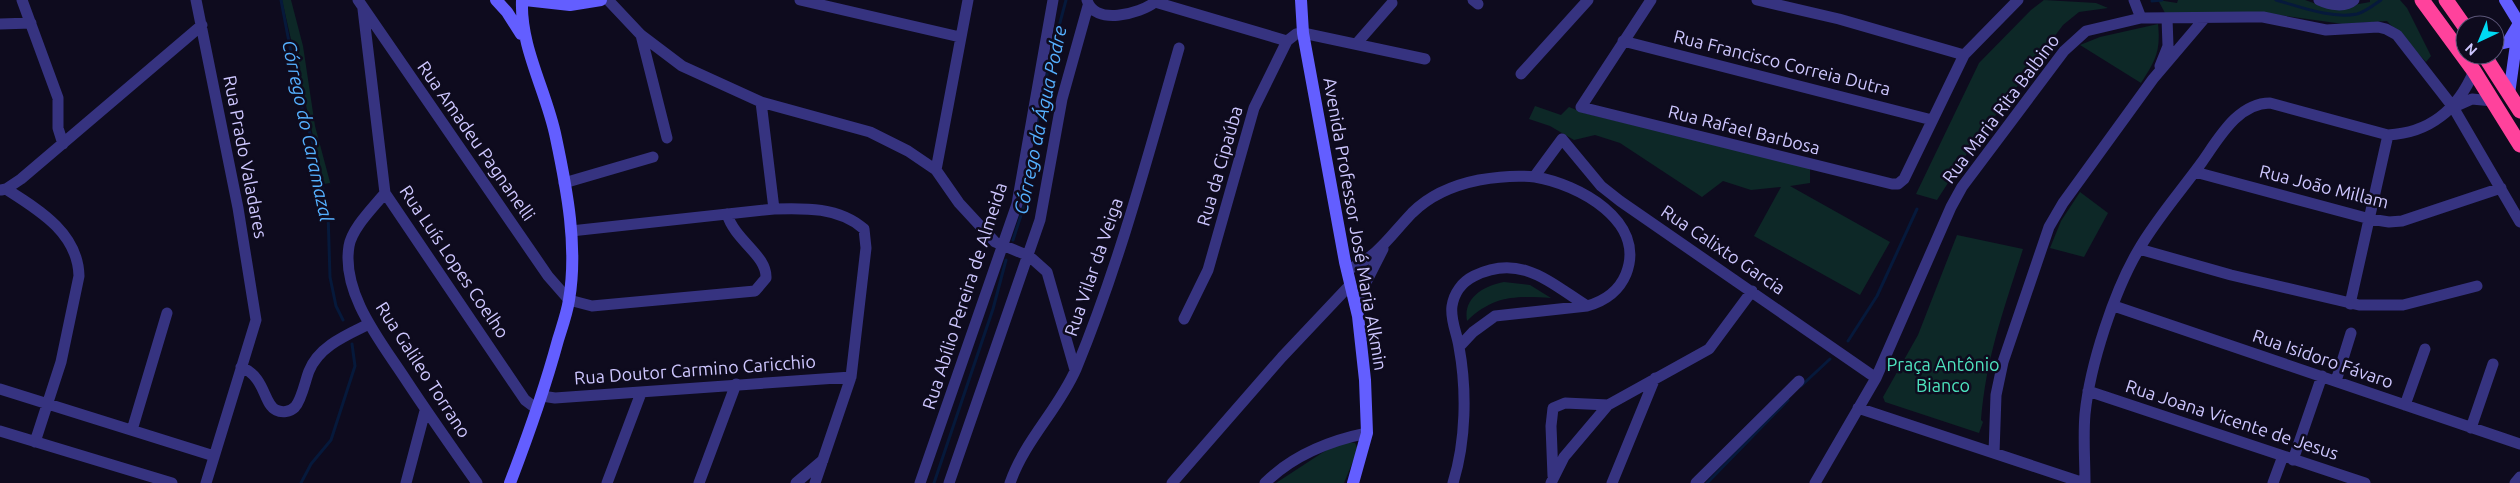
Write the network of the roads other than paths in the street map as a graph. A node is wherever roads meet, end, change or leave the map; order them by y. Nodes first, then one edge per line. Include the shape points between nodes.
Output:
1 (22, 0) edge
2 (196, 0) edge
3 (496, 0) edge
4 (524, 0) edge
5 (601, 0) edge
6 (608, 0) edge
7 (800, 0) edge
8 (968, 0) edge
9 (1054, 0) edge
10 (1301, 0) edge
11 (1588, 0) edge
12 (1651, 0) edge
13 (1757, 0) edge
14 (2018, 0) edge
15 (2134, 0) edge
16 (2319, 0) edge
17 (2354, 0) edge
18 (2422, 0) edge
19 (2506, 0) edge
20 (1156, 1) edge
21 (361, 3) edge
22 (1088, 3) edge
23 (1392, 3) dead end
24 (2449, 3) edge
25 (2457, 15) edge
26 (2141, 18) junction
27 (2167, 18) junction
28 (2204, 19) junction
29 (31, 23) junction
30 (2519, 23) edge
31 (0, 24) edge
32 (202, 25) junction
33 (1303, 33) junction
34 (641, 36) junction
35 (960, 37) junction
36 (1286, 41) junction
37 (1624, 41) junction
38 (526, 43) junction
39 (1357, 43) junction
40 (2505, 43) edge
41 (1179, 48) dead end
42 (1964, 54) junction
43 (1426, 59) dead end
44 (2490, 65) edge
45 (2474, 71) junction
46 (1521, 74) dead end
47 (2153, 79) junction
48 (2509, 94) junction
49 (2493, 101) junction
50 (761, 102) junction
51 (2453, 108) junction
52 (2520, 111) edge
53 (1932, 120) junction
54 (2388, 135) junction
55 (667, 138) dead end
56 (63, 144) junction
57 (2520, 145) edge
58 (653, 157) dead end
59 (936, 170) junction
60 (2195, 172) junction
61 (1534, 177) junction
62 (564, 182) junction
63 (2501, 188) junction
64 (3, 190) edge
65 (385, 193) junction
66 (774, 209) junction
67 (726, 214) junction
68 (2370, 219) junction
69 (2520, 222) edge
70 (571, 231) junction
71 (1385, 245) junction
72 (1001, 246) junction
73 (2139, 249) junction
74 (1029, 256) junction
75 (1347, 270) junction
76 (1350, 285) junction
77 (2477, 286) dead end
78 (1752, 290) junction
79 (569, 300) junction
80 (1355, 304) junction
81 (2350, 304) junction
82 (1587, 306) junction
83 (2114, 306) junction
84 (167, 313) dead end
85 (1184, 319) dead end
86 (369, 324) junction
87 (2351, 333) dead end
88 (1459, 347) junction
89 (2425, 349) dead end
90 (2494, 364) dead end
91 (241, 366) junction
92 (1075, 370) junction
93 (2322, 376) junction
94 (852, 377) junction
95 (1655, 378) junction
96 (1876, 378) junction
97 (1798, 381) dead end
98 (2336, 381) junction
99 (736, 384) junction
100 (0, 389) edge
101 (2088, 391) junction
102 (641, 393) junction
103 (542, 396) junction
104 (47, 403) junction
105 (1608, 405) junction
106 (2405, 405) junction
107 (1858, 408) junction
108 (537, 409) junction
109 (426, 411) junction
110 (2471, 428) junction
111 (132, 430) junction
112 (0, 431) edge
113 (1366, 433) junction
114 (35, 442) junction
115 (2520, 444) edge
116 (1994, 453) junction
117 (214, 456) junction
118 (2288, 458) junction
119 (825, 459) junction
120 (2520, 477) edge
121 (1552, 480) edge
122 (172, 483) edge
123 (206, 483) edge
124 (406, 483) edge
125 (477, 483) edge
126 (510, 483) edge
127 (607, 483) edge
128 (699, 483) edge
129 (796, 483) edge
130 (815, 483) edge
131 (920, 483) edge
132 (949, 483) edge
133 (1010, 483) edge
134 (1172, 483) edge
135 (1265, 483) edge
136 (1353, 483) edge
137 (1453, 483) edge
138 (1612, 483) edge
139 (1696, 483) edge
140 (1814, 483) edge
141 (2085, 483) edge
142 (2273, 483) edge
143 (2365, 483) edge
144 (2515, 483) edge

1 - 29 street
2 - 32 street, Rua Prado Valadares
3 - 38 main road
4 - 5 main road via 570,4
4 - 38 main road via 522,23
6 - 34 street
7 - 35 street
8 - 35 street
9 - 72 street, Rua Abílio Pereira de Almeida via 1022,180
10 - 33 main road, Avenida Professor José Maria Alkmin
11 - 46 street
12 - 37 street
13 - 42 street
14 - 42 street
15 - 26 street
16 - 17 street via 2347,5
18 - 45 highway
19 - 30 main road
20 - 22 street via 1141,11 1123,16 1101,13
20 - 36 street
21 - 65 street, Rua Luís Lopes Coelho
21 - 79 street, Rua Amadeu Pagnanelli via 548,276
22 - 74 street via 1062,99 1046,194
23 - 39 street
24 - 25 highway
26 - 27 street, Rua Maria Rita Balbino
26 - 96 street, Rua Maria Rita Balbino via 2098,27 2078,37 1968,179 1951,207
27 - 28 street, Rua Maria Rita Balbino
27 - 47 street via 2168,46
28 - 47 street
28 - 51 street, Rua Maria Rita Balbino via 2263,17 2326,30 2386,28 2397,35
29 - 31 street
29 - 56 street via 58,98 58,128
30 - 40 main road
30 - 48 main road
32 - 56 street
32 - 91 street, Rua Prado Valadares via 256,320
33 - 36 street
33 - 39 street
33 - 75 main road, Avenida Professor José Maria Alkmin
34 - 50 street via 682,66
34 - 55 street
35 - 59 street
36 - 85 street, Rua da Cipaúba via 1254,108 1208,270
37 - 53 street, Rua Francisco Correia Dutra
37 - 53 street, Rua Rafael Barbosa via 1581,107 1874,181 1898,184 1904,179
38 - 62 main road via 549,108
39 - 43 street
41 - 92 street, Rua Vilar da Veiga via 1129,221 1099,312
42 - 53 street
44 - 48 highway
45 - 49 highway
45 - 51 street
47 - 116 street via 2049,227 2003,362 1996,394
48 - 52 highway
49 - 51 street via 2472,99
49 - 57 highway
50 - 59 street via 870,132
50 - 66 street
51 - 54 street via 2418,130
51 - 63 street
54 - 60 street via 2260,103 2243,110
54 - 68 street
56 - 64 street
58 - 62 street
59 - 72 street via 977,224
60 - 68 street, Rua João Millam
60 - 73 street
61 - 71 street via 1495,178 1448,190 1413,212
61 - 78 street, Rua Calixto Garcia via 1562,139 1601,186 1637,214
61 - 82 street via 1562,184 1584,195 1615,219 1629,238 1629,264 1620,284 1604,300
62 - 70 main road
63 - 68 street, Rua João Millam via 2402,221
63 - 69 street
64 - 104 street via 37,208 61,230 79,267 61,362
65 - 86 street, Rua Galileo Torrano via 352,236 349,245 351,277
65 - 108 street, Rua Luís Lopes Coelho via 525,400
66 - 67 street
66 - 94 street via 825,210 848,218 865,232
67 - 70 street
67 - 79 street via 735,233 764,265 766,278 755,291 592,306
68 - 81 street
70 - 79 main road
71 - 75 street
71 - 80 street
72 - 74 street
72 - 131 street, Rua Abílio Pereira de Almeida
73 - 81 street
73 - 83 street
74 - 92 street via 1042,265 1051,281
74 - 132 street
75 - 76 main road, Avenida Professor José Maria Alkmin
76 - 80 main road, Avenida Professor José Maria Alkmin
76 - 134 street
77 - 81 street via 2403,305
78 - 95 street via 1709,349
78 - 96 street, Rua Calixto Garcia
79 - 103 main road
80 - 113 main road, Avenida Professor José Maria Alkmin via 1365,380
82 - 88 street via 1495,316
82 - 88 street via 1531,272 1516,267 1494,268 1469,279 1454,296 1452,320
83 - 93 street, Rua Isidoro Fávaro
83 - 101 street
84 - 111 street
86 - 91 street via 341,338 321,354 310,368 297,404 290,410 274,410 261,383
86 - 109 street, Rua Galileo Torrano
87 - 98 street
88 - 137 street via 1464,400 1462,438
89 - 106 street
90 - 110 street
91 - 117 street
92 - 133 street, Rua Vilar da Veiga via 1059,402 1021,454
93 - 98 street, Rua Isidoro Fávaro
93 - 118 street
94 - 99 street, Rua Doutor Carmino Caricchio
94 - 119 street
95 - 105 street
95 - 138 street
96 - 107 street, Rua Maria Rita Balbino
97 - 139 street
98 - 106 street, Rua Isidoro Fávaro
99 - 102 street, Rua Doutor Carmino Caricchio
99 - 128 street
100 - 104 street
101 - 118 street, Rua Joana Vicente de Jesus
101 - 141 street
102 - 103 street, Rua Doutor Carmino Caricchio
102 - 127 street
103 - 108 main road
104 - 111 street
104 - 114 street
105 - 121 street via 1564,457
105 - 121 street via 1565,404 1553,408
106 - 110 street, Rua Isidoro Fávaro
107 - 116 street
107 - 140 street, Rua Maria Rita Balbino
108 - 126 main road
109 - 124 street
109 - 125 street, Rua Galileo Torrano
110 - 115 street, Rua Isidoro Fávaro
111 - 117 street
112 - 114 street
113 - 135 street via 1336,440 1303,454
113 - 136 main road, Avenida Professor José Maria Alkmin
114 - 122 street
116 - 141 street
117 - 123 street
118 - 142 street
118 - 143 street, Rua Joana Vicente de Jesus
119 - 129 street
119 - 130 street
120 - 144 street

